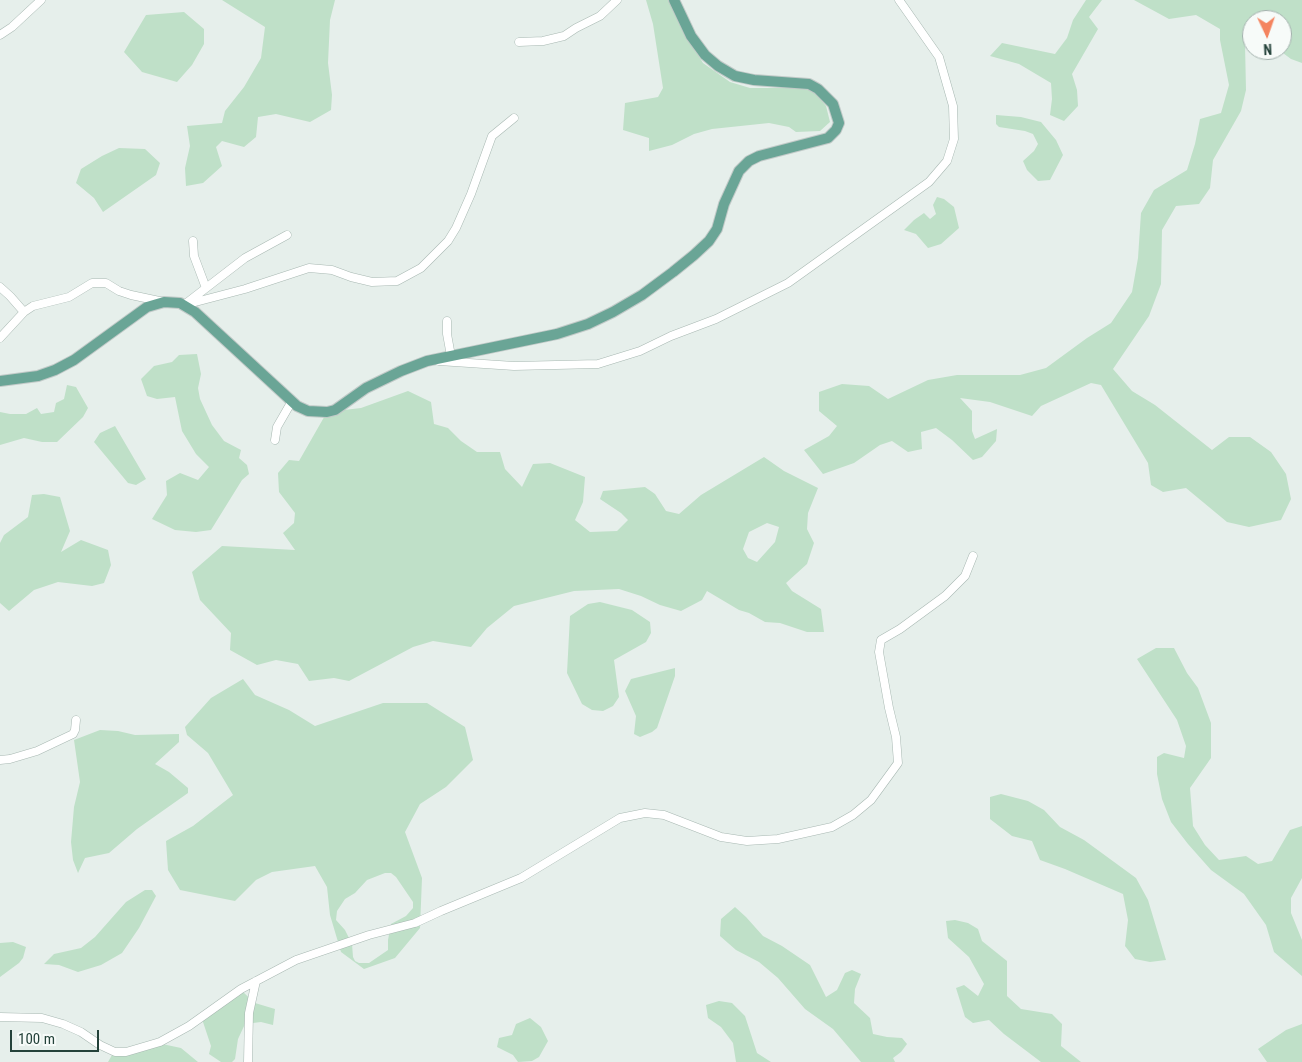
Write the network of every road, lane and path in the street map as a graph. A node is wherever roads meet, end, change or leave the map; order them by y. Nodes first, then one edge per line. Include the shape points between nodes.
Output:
1 (41, 0) edge
2 (617, 0) edge
3 (674, 0) edge
4 (899, 0) edge
5 (0, 35) edge
6 (519, 42) dead end
7 (514, 118) dead end
8 (287, 234) dead end
9 (193, 241) dead end
10 (0, 288) edge
11 (206, 288) junction
12 (164, 302) junction
13 (184, 305) junction
14 (24, 312) junction
15 (448, 321) dead end
16 (0, 338) edge
17 (451, 356) junction
18 (427, 361) junction
19 (0, 380) edge
20 (292, 401) junction
21 (275, 440) dead end
22 (973, 556) dead end
23 (76, 720) dead end
24 (0, 760) edge
25 (256, 981) junction
26 (0, 1017) edge
27 (248, 1062) edge

1 - 5 street
2 - 6 street via 600,16 564,36
3 - 17 main road via 691,36 718,66 735,76 809,84 818,88 837,113 839,123 836,130 828,138 749,161 739,171 709,241 642,295 588,324 557,334
4 - 18 street via 939,57 954,106 954,140 947,161 929,182 788,283 716,319 640,351 598,364 514,366
7 - 13 street via 492,136 456,228 448,241 421,268 397,281 372,282 332,270 309,268
8 - 11 street via 245,258
9 - 11 street via 194,256
10 - 14 street
11 - 13 street
12 - 13 main road
12 - 14 street via 125,293 106,283 92,283 69,297 33,306
12 - 19 main road via 147,307 55,370 38,376
13 - 20 main road
14 - 16 street
15 - 17 street
17 - 18 main road
18 - 20 main road via 375,384 335,410 308,411
20 - 21 street via 277,427
22 - 25 street via 965,576 945,596 881,640 878,652 896,737 898,763 871,800 853,815 832,827 778,839 747,841 722,837 664,815 645,812 620,818 521,878 415,923 296,960
23 - 24 street via 73,734 37,751
25 - 26 street via 160,1042 126,1052 108,1049 81,1032 42,1018
25 - 27 street via 248,1013

